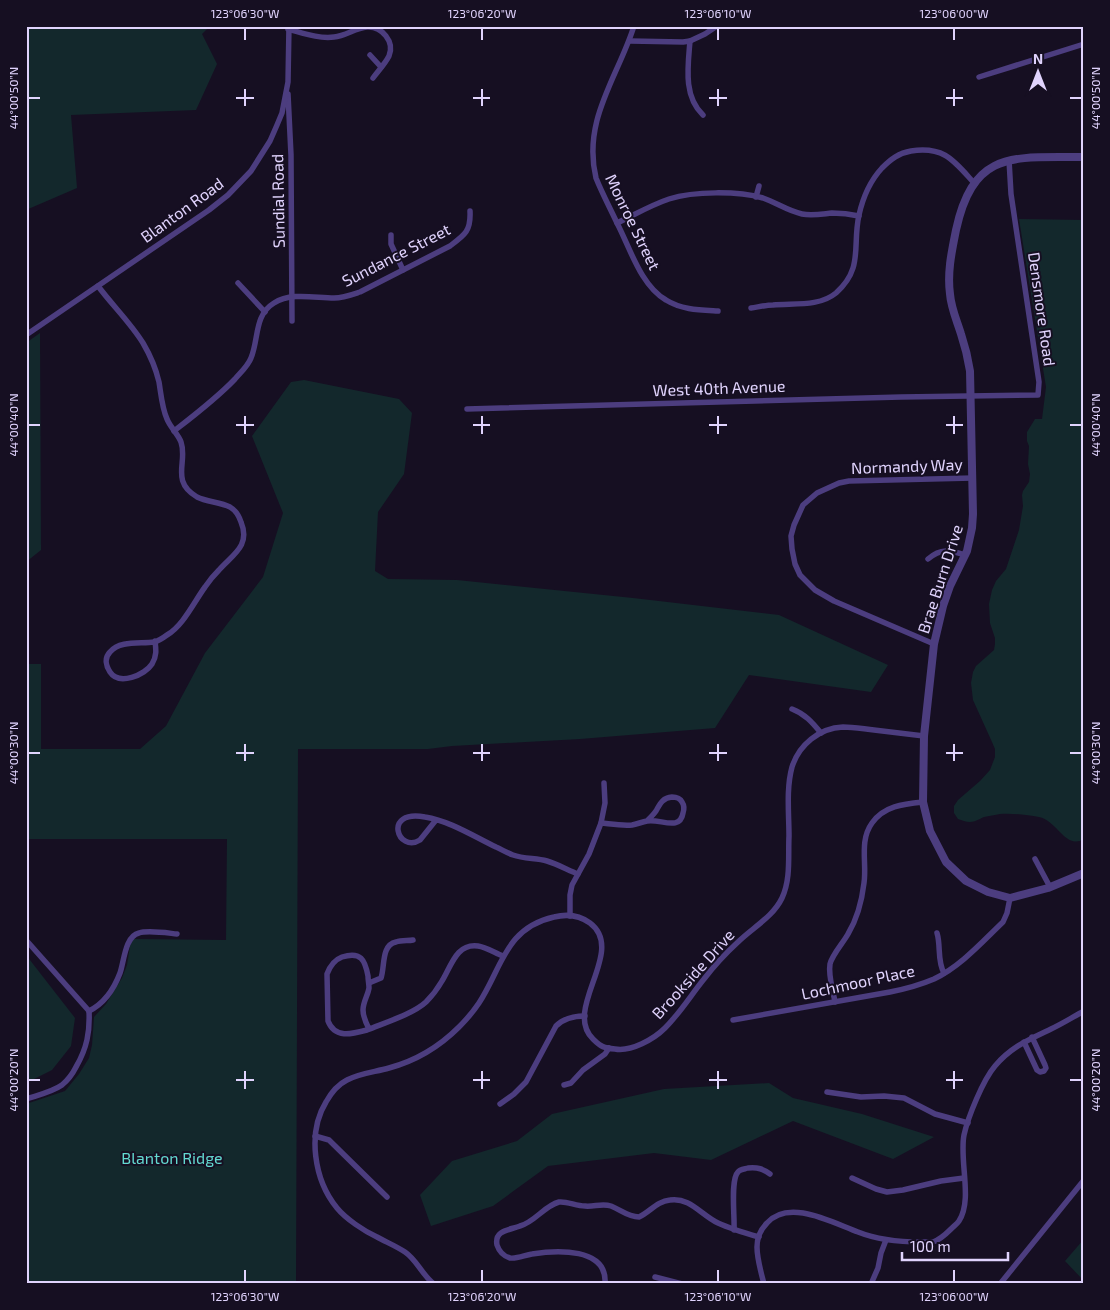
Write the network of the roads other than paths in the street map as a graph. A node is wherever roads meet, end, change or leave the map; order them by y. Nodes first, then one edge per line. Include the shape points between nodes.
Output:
1 (634, 26) edge
2 (717, 26) edge
3 (288, 28) edge
4 (630, 41) junction
5 (690, 41) junction
6 (1084, 44) edge
7 (370, 55) dead end
8 (382, 67) junction
9 (979, 77) dead end
10 (373, 78) dead end
11 (288, 82) junction
12 (704, 115) dead end
13 (1084, 157) edge
14 (1009, 160) junction
15 (975, 184) junction
16 (759, 186) dead end
17 (756, 197) junction
18 (470, 211) dead end
19 (858, 216) junction
20 (617, 223) junction
21 (391, 235) dead end
22 (402, 270) junction
23 (238, 283) dead end
24 (98, 286) junction
25 (292, 297) junction
26 (751, 308) dead end
27 (718, 311) dead end
28 (265, 312) junction
29 (292, 321) dead end
30 (26, 335) edge
31 (971, 396) junction
32 (467, 409) dead end
33 (174, 431) junction
34 (973, 478) junction
35 (965, 555) junction
36 (928, 559) dead end
37 (155, 641) junction
38 (934, 644) junction
39 (792, 709) dead end
40 (821, 733) junction
41 (924, 736) junction
42 (604, 783) dead end
43 (923, 802) junction
44 (436, 820) junction
45 (648, 820) junction
46 (601, 823) junction
47 (1035, 859) dead end
48 (1084, 873) edge
49 (578, 874) junction
50 (1050, 887) junction
51 (1010, 898) junction
52 (570, 916) junction
53 (937, 933) dead end
54 (177, 934) dead end
55 (26, 940) edge
56 (413, 940) dead end
57 (503, 956) junction
58 (944, 973) junction
59 (369, 983) junction
60 (834, 1002) junction
61 (89, 1011) junction
62 (1084, 1011) edge
63 (585, 1016) junction
64 (733, 1020) dead end
65 (369, 1029) junction
66 (1032, 1037) junction
67 (1024, 1042) junction
68 (609, 1048) junction
69 (564, 1085) dead end
70 (827, 1092) dead end
71 (26, 1100) edge
72 (500, 1104) dead end
73 (968, 1123) junction
74 (315, 1136) junction
75 (770, 1174) dead end
76 (852, 1178) dead end
77 (964, 1178) junction
78 (1084, 1180) edge
79 (387, 1197) dead end
80 (734, 1230) junction
81 (759, 1237) junction
82 (886, 1240) junction
83 (654, 1277) dead end
84 (434, 1284) edge
85 (605, 1284) edge
86 (682, 1284) edge
87 (764, 1284) edge
88 (871, 1284) edge
89 (1000, 1284) edge

1 - 4 street, Monroe Street
2 - 5 street
3 - 8 street, Blanton Road via 328,38 362,28 378,29 386,36 390,49
3 - 11 street, Blanton Road
4 - 5 street
4 - 20 street, Monroe Street via 606,92 593,140 592,163 596,178
5 - 12 street via 688,85 693,102
6 - 9 street
7 - 8 street
8 - 10 street, Blanton Road
11 - 24 street, Blanton Road via 277,125 260,157 242,181 208,210
11 - 25 street, Sundial Road
13 - 14 street
14 - 15 street, Brae Burn Drive via 983,173
14 - 31 street, Densmore Road via 1011,194 1039,382 1038,395
15 - 19 street via 953,159 938,151 906,152 891,159 875,176 865,193
15 - 31 street, Brae Burn Drive via 965,198 959,216 949,276 954,315 968,357
16 - 17 street
17 - 19 street via 804,215 847,213
17 - 20 street via 684,195
18 - 22 street, Sundance Street via 470,226 458,241
19 - 26 street via 854,265 849,278 834,294 811,304
20 - 27 street, Monroe Street via 641,272 665,300 684,308
21 - 22 street via 391,244
22 - 25 street, Sundance Street via 349,296
23 - 28 street
24 - 30 street, Blanton Road
24 - 33 street via 143,344 158,380 167,421
25 - 28 street, Sundance Street via 274,302
25 - 29 street, Sundial Road
28 - 33 street via 259,321 248,363 223,392
31 - 32 street, West 40th Avenue
31 - 34 street, Brae Burn Drive
33 - 37 street via 183,449 181,467 185,486 197,497 230,508 241,520 243,537 240,549 220,569 180,624 170,634
34 - 35 street, Brae Burn Drive via 972,528
34 - 38 street, Normandy Way via 839,483 817,493 803,505 791,536 795,564 800,575 815,590
35 - 36 street via 945,551
35 - 38 street, Brae Burn Drive via 943,606
37 - 37 street via 115,647 106,658 109,671 119,678 144,672 155,657
38 - 41 street, Brae Burn Drive
39 - 40 street via 807,717
40 - 41 street, Brookside Drive via 843,727
40 - 68 street, Brookside Drive via 804,745 793,766 789,794 788,870 780,901 705,977 663,1030 636,1047
41 - 43 street, Brae Burn Drive
42 - 46 street
43 - 51 street, Brae Burn Drive via 930,831 946,862 966,881
43 - 60 street via 892,807 877,816 868,828 864,842 864,882 860,904 852,927 830,963
44 - 44 street via 422,816 407,817 401,820 399,833 406,841 417,842
44 - 49 street via 513,855 546,861
45 - 45 street via 665,823 681,820 682,801 677,798 664,800
45 - 46 street via 630,825
46 - 49 street
47 - 50 street
48 - 50 street
49 - 52 street via 570,895
50 - 51 street
51 - 58 street, Lochmoor Place via 1003,922
52 - 57 street via 552,918 531,927 513,941
52 - 63 street via 588,921 601,938 600,962
53 - 58 street
54 - 61 street via 144,932 134,935 128,942 114,987 100,1004
55 - 61 street
56 - 59 street via 390,945 381,978
57 - 65 street via 478,946 464,948 427,1002
57 - 74 street via 478,1004 458,1028 416,1057 353,1077 341,1084 332,1092 317,1119
58 - 60 street, Lochmoor Place via 910,988
59 - 65 street via 363,1008
59 - 65 street via 365,962 357,956 337,960 327,974 327,1018 330,1026 346,1034
60 - 64 street, Lochmoor Place
61 - 71 street via 88,1039 73,1073 61,1086
62 - 66 street
63 - 68 street via 589,1035 602,1047
63 - 72 street via 564,1020 556,1026 526,1082
66 - 67 street
66 - 67 street via 1046,1067 1044,1071 1037,1070
67 - 73 street via 994,1067 980,1090
68 - 69 street
70 - 73 street via 904,1098 935,1114
73 - 77 street via 964,1136
74 - 79 street via 329,1140
74 - 84 street via 317,1168 337,1208 372,1235 406,1253
75 - 80 street via 762,1168 736,1173
76 - 77 street via 887,1192
77 - 82 street via 966,1192 960,1220 948,1232 933,1242
78 - 89 street
80 - 81 street
80 - 85 street via 688,1203 676,1200 663,1201 644,1215 634,1217 610,1206 563,1202 554,1204 528,1224 501,1232 498,1238 500,1252 510,1258 555,1252 586,1255 599,1264
81 - 82 street via 771,1218 791,1212 805,1213
81 - 87 street via 757,1246
82 - 88 street
83 - 86 street

